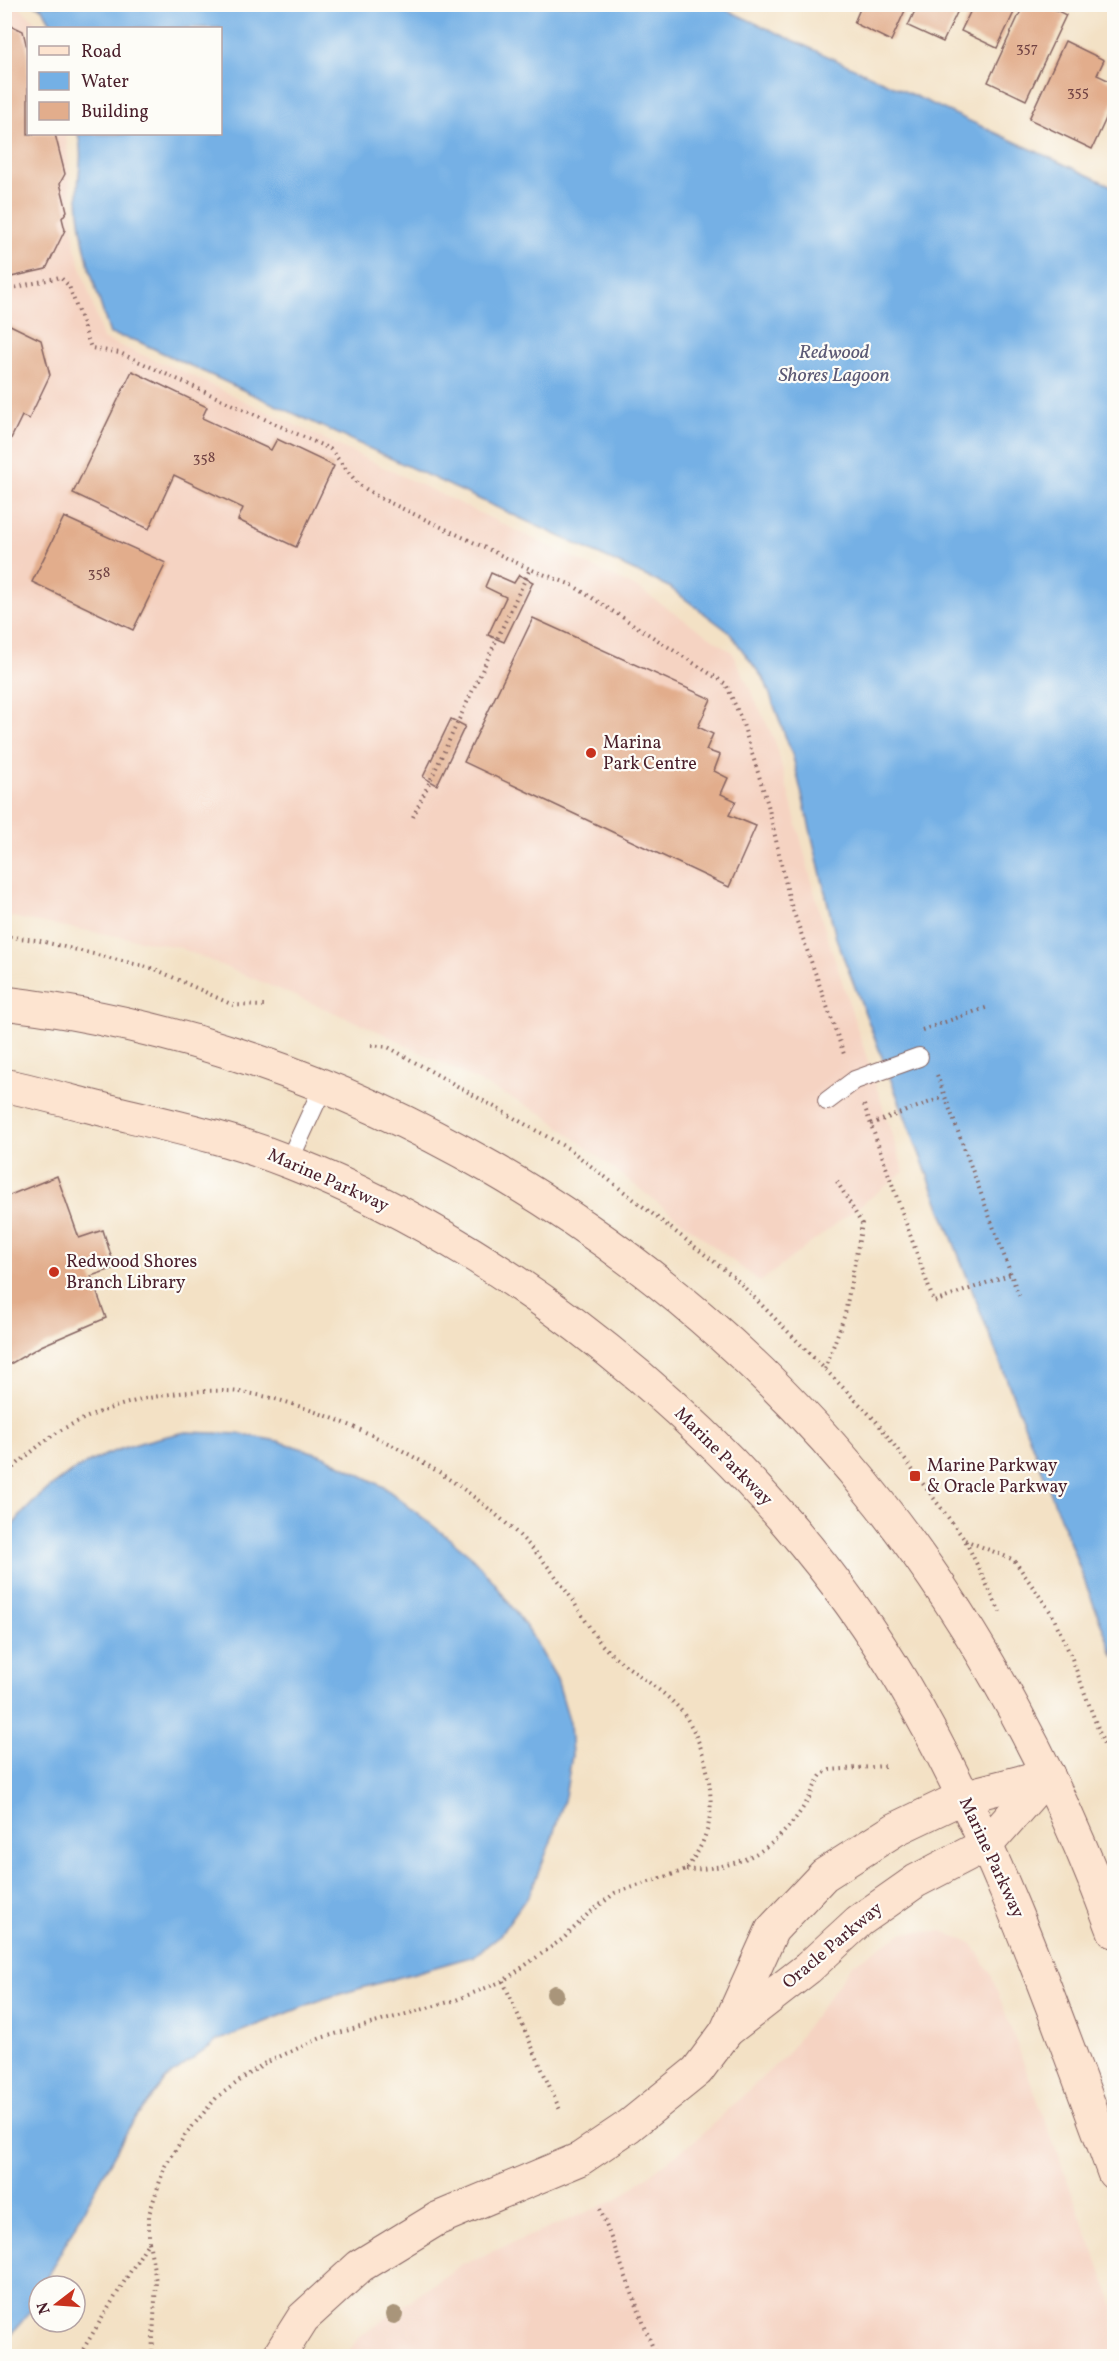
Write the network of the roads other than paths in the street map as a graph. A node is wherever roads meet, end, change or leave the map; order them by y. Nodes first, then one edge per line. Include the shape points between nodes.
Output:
1 (4, 1003) edge
2 (919, 1057) dead end
3 (324, 1084) junction
4 (4, 1085) edge
5 (827, 1101) dead end
6 (289, 1161) junction
7 (1048, 1775) junction
8 (963, 1797) junction
9 (987, 1844) junction
10 (1114, 1931) edge
11 (726, 2032) junction
12 (1114, 2173) edge
13 (279, 2356) edge

1 - 3 main road via 61,1010 191,1041
2 - 5 lane via 855,1080
3 - 6 lane
3 - 7 main road via 405,1120 519,1184 637,1265 734,1348 824,1437 881,1505 977,1643
4 - 6 main road, Marine Parkway via 174,1124
6 - 8 main road, Marine Parkway via 368,1196 474,1256 586,1332 677,1410 762,1494 842,1588 905,1687
7 - 8 main road, Oracle Parkway
7 - 9 main road, Oracle Parkway
7 - 10 main road
8 - 9 main road, Marine Parkway
8 - 11 main road, Oracle Parkway via 896,1829 825,1875 772,1930
9 - 11 main road, Oracle Parkway via 916,1881 859,1921 808,1968
9 - 12 main road, Marine Parkway via 1033,1953
11 - 13 main road, Oracle Parkway via 697,2071 629,2126 580,2159 436,2219 360,2266 303,2318

